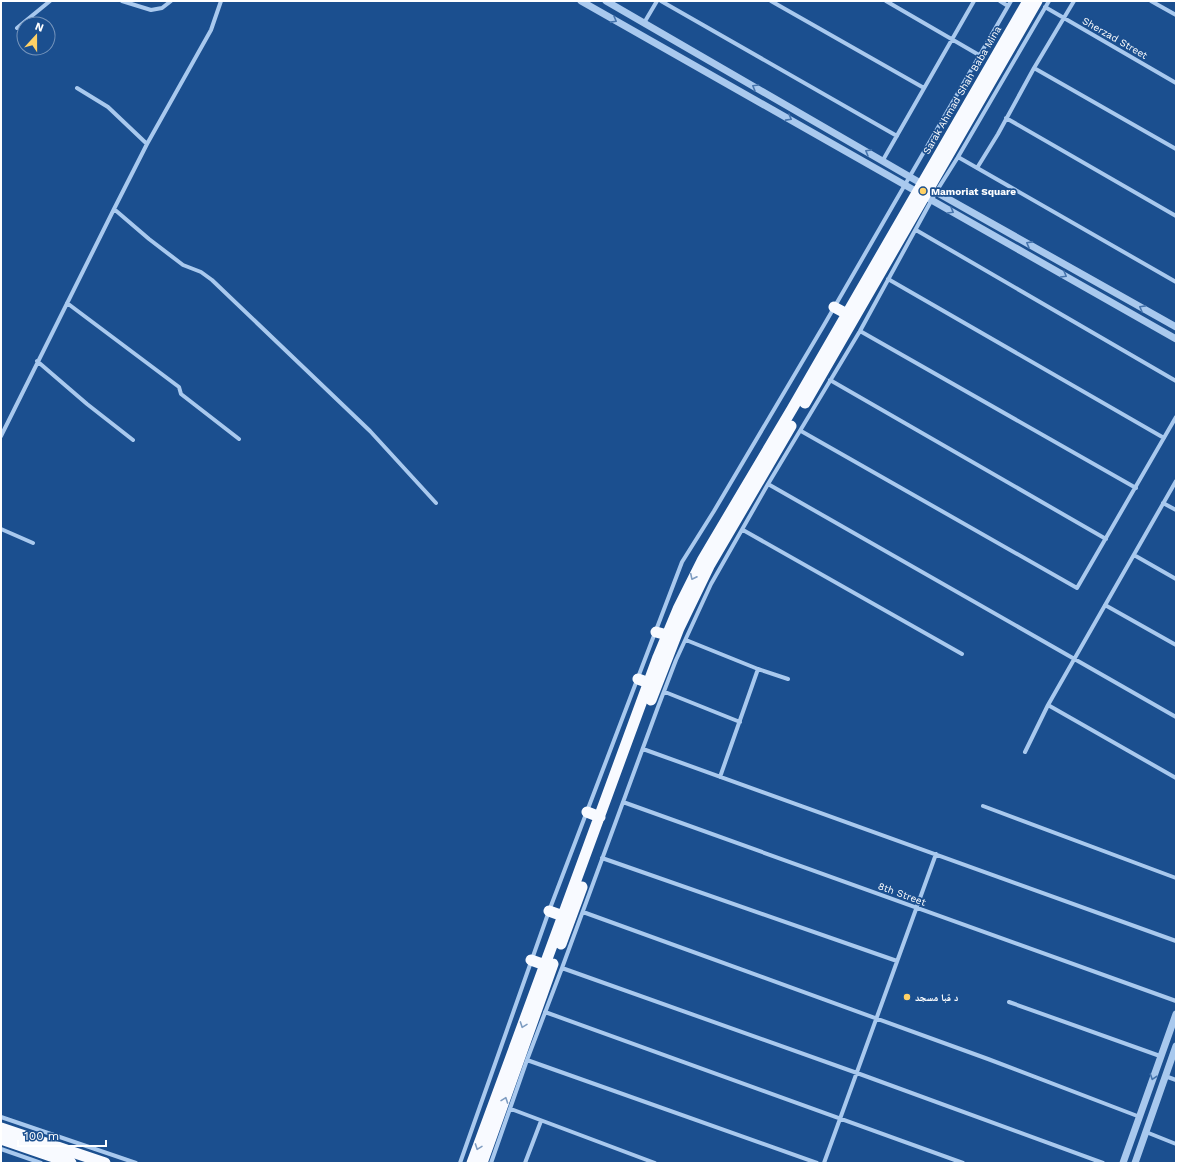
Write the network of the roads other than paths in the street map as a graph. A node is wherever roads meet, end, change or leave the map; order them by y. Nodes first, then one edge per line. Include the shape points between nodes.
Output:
1 (50, 1) edge
2 (122, 1) edge
3 (171, 1) edge
4 (221, 1) edge
5 (580, 1) edge
6 (606, 1) edge
7 (657, 1) edge
8 (661, 1) edge
9 (771, 1) edge
10 (886, 1) edge
11 (974, 1) edge
12 (1000, 1) edge
13 (1011, 1) edge
14 (1028, 1) edge
15 (1049, 1) edge
16 (1074, 1) edge
17 (1151, 1) edge
18 (1041, 4) edge
19 (1008, 6) junction
20 (1176, 15) edge
21 (32, 16) edge
22 (1065, 18) junction
23 (644, 23) junction
24 (952, 40) junction
25 (979, 55) junction
26 (1034, 68) junction
27 (1176, 83) edge
28 (77, 88) dead end
29 (924, 88) junction
30 (1006, 118) junction
31 (897, 136) junction
32 (148, 144) junction
33 (1176, 149) edge
34 (958, 157) junction
35 (883, 160) junction
36 (977, 168) junction
37 (910, 176) junction
38 (905, 184) junction
39 (927, 192) junction
40 (114, 209) junction
41 (1176, 216) edge
42 (916, 230) junction
43 (888, 280) junction
44 (1176, 282) edge
45 (67, 303) junction
46 (834, 307) junction
47 (847, 314) junction
48 (1176, 327) edge
49 (860, 331) junction
50 (1176, 339) edge
51 (38, 361) junction
52 (830, 380) junction
53 (1176, 381) edge
54 (1176, 417) edge
55 (3, 428) edge
56 (801, 431) junction
57 (1, 436) edge
58 (1164, 438) junction
59 (239, 439) dead end
60 (133, 440) dead end
61 (1176, 481) edge
62 (768, 484) junction
63 (1136, 488) junction
64 (436, 503) dead end
65 (1163, 503) junction
66 (1176, 510) edge
67 (1, 528) edge
68 (743, 530) junction
69 (1106, 539) junction
70 (33, 542) dead end
71 (1134, 555) junction
72 (1176, 579) edge
73 (1105, 605) junction
74 (656, 632) junction
75 (667, 636) junction
76 (686, 640) junction
77 (1176, 645) edge
78 (962, 654) dead end
79 (1074, 659) junction
80 (758, 669) junction
81 (638, 679) junction
82 (788, 679) dead end
83 (649, 683) junction
84 (664, 692) junction
85 (1048, 705) junction
86 (1176, 717) edge
87 (740, 722) junction
88 (644, 749) junction
89 (1025, 752) dead end
90 (720, 777) junction
91 (1176, 778) edge
92 (623, 802) junction
93 (983, 806) dead end
94 (587, 812) junction
95 (600, 817) junction
96 (936, 854) junction
97 (602, 858) junction
98 (1176, 878) edge
99 (917, 907) junction
100 (549, 911) junction
101 (583, 912) junction
102 (563, 916) junction
103 (1176, 941) edge
104 (531, 960) junction
105 (897, 961) junction
106 (545, 965) junction
107 (562, 968) junction
108 (1176, 1001) edge
109 (1009, 1002) dead end
110 (545, 1012) junction
111 (1176, 1014) edge
112 (876, 1019) junction
113 (1176, 1046) edge
114 (1160, 1056) junction
115 (527, 1060) junction
116 (857, 1073) junction
117 (1165, 1076) junction
118 (1176, 1080) edge
119 (511, 1109) junction
120 (1, 1117) edge
121 (1140, 1117) junction
122 (840, 1118) junction
123 (541, 1120) junction
124 (1, 1128) edge
125 (1146, 1132) junction
126 (1, 1139) edge
127 (54, 1140) junction
128 (1176, 1144) edge
129 (1, 1150) edge
130 (53, 1160) edge
131 (41, 1163) edge
132 (71, 1163) edge
133 (105, 1163) edge
134 (136, 1163) edge
135 (460, 1163) edge
136 (472, 1163) edge
137 (482, 1163) edge
138 (491, 1163) edge
139 (525, 1163) edge
140 (655, 1163) edge
141 (817, 1163) edge
142 (824, 1163) edge
143 (963, 1163) edge
144 (1103, 1163) edge
145 (1123, 1163) edge
146 (1135, 1163) edge

1 - 21 street
2 - 3 street via 151,10 162,8
4 - 32 street via 211,30
5 -> 38 street
6 - 23 street
7 - 23 street
8 - 31 street
9 - 29 street
10 - 24 street
11 - 24 street
12 - 19 street
13 - 19 street
14 - 39 highway, Sarak Ahmad Shah Baba Mina
15 - 18 street
16 - 22 street
17 - 20 street
18 - 22 street, Sherzad Street
18 - 34 street
18 - 39 highway
19 - 25 street
22 - 26 street
22 - 27 street, Sherzad Street
35 -> 23 street
24 - 25 street
24 - 29 street
25 - 37 street
26 - 30 street
26 - 33 street
28 - 32 street via 108,107
29 - 31 street
30 - 36 street
30 - 41 street
31 - 35 street
32 - 40 street
34 - 36 street
34 - 39 street
35 - 37 street
36 - 44 street
37 - 38 street
37 - 39 street
38 - 39 street
38 - 46 street
39 - 42 street
39 - 47 highway
48 -> 39 street
39 -> 50 street
137 -> 39 highway via 634,743 679,628 726,534
40 - 45 street
40 - 64 street via 183,265 201,272 212,280 370,431
42 - 43 street
42 - 53 street
43 - 49 street
43 - 58 street
45 - 51 street
45 - 59 street via 179,387 181,394
46 - 47 highway
46 - 74 street via 682,562
47 -> 75 highway via 699,566
49 - 52 street
49 - 63 street
51 - 55 street
51 - 60 street
52 - 56 street
52 - 69 street
54 - 58 street
55 - 57 street
56 - 62 street
56 - 69 street via 1074,587 1080,586
58 - 63 street
61 - 65 street
62 - 68 street
62 - 79 street
63 - 69 street
65 - 66 street
65 - 71 street
67 - 70 street
68 - 76 street via 711,584
68 - 78 street
71 - 72 street
71 - 73 street
73 - 77 street
73 - 79 street
74 - 75 highway
74 - 81 street
75 - 83 highway
76 - 80 street
76 - 84 street
79 - 85 street
79 - 86 street
80 - 82 street
80 - 87 street
81 - 83 highway
81 - 94 street
83 - 95 highway
84 - 87 street
84 - 88 street
85 - 89 street
85 - 91 street
87 - 90 street
88 - 90 street
88 - 92 street
90 - 96 street
92 - 97 street
92 - 99 street, 8th Street
93 - 98 street
94 - 95 highway
94 - 100 street
95 - 102 highway
96 - 99 street
96 - 103 street
97 - 101 street
97 - 105 street
99 - 105 street
99 - 108 street, 8th Street
100 - 102 highway
100 - 104 street
101 - 107 street
101 - 112 street
102 - 106 highway
104 - 106 highway
104 - 135 street
105 - 112 street
106 -> 136 highway
107 - 110 street
107 - 116 street
109 - 114 street
110 - 115 street
110 - 122 street
111 - 114 street
112 - 116 street
112 - 121 street
113 - 117 street
114 -> 121 street
115 - 119 street
115 - 141 street
116 - 122 street
116 - 144 street
117 - 118 street
117 - 125 street
119 - 123 street
119 - 138 street
120 - 127 street
121 - 145 street
122 - 142 street
122 - 143 street
123 - 139 street
123 - 140 street
124 - 127 highway
125 - 128 street
125 - 146 street
126 - 130 highway
127 - 133 highway
127 - 134 street
129 - 131 street
130 - 132 highway

